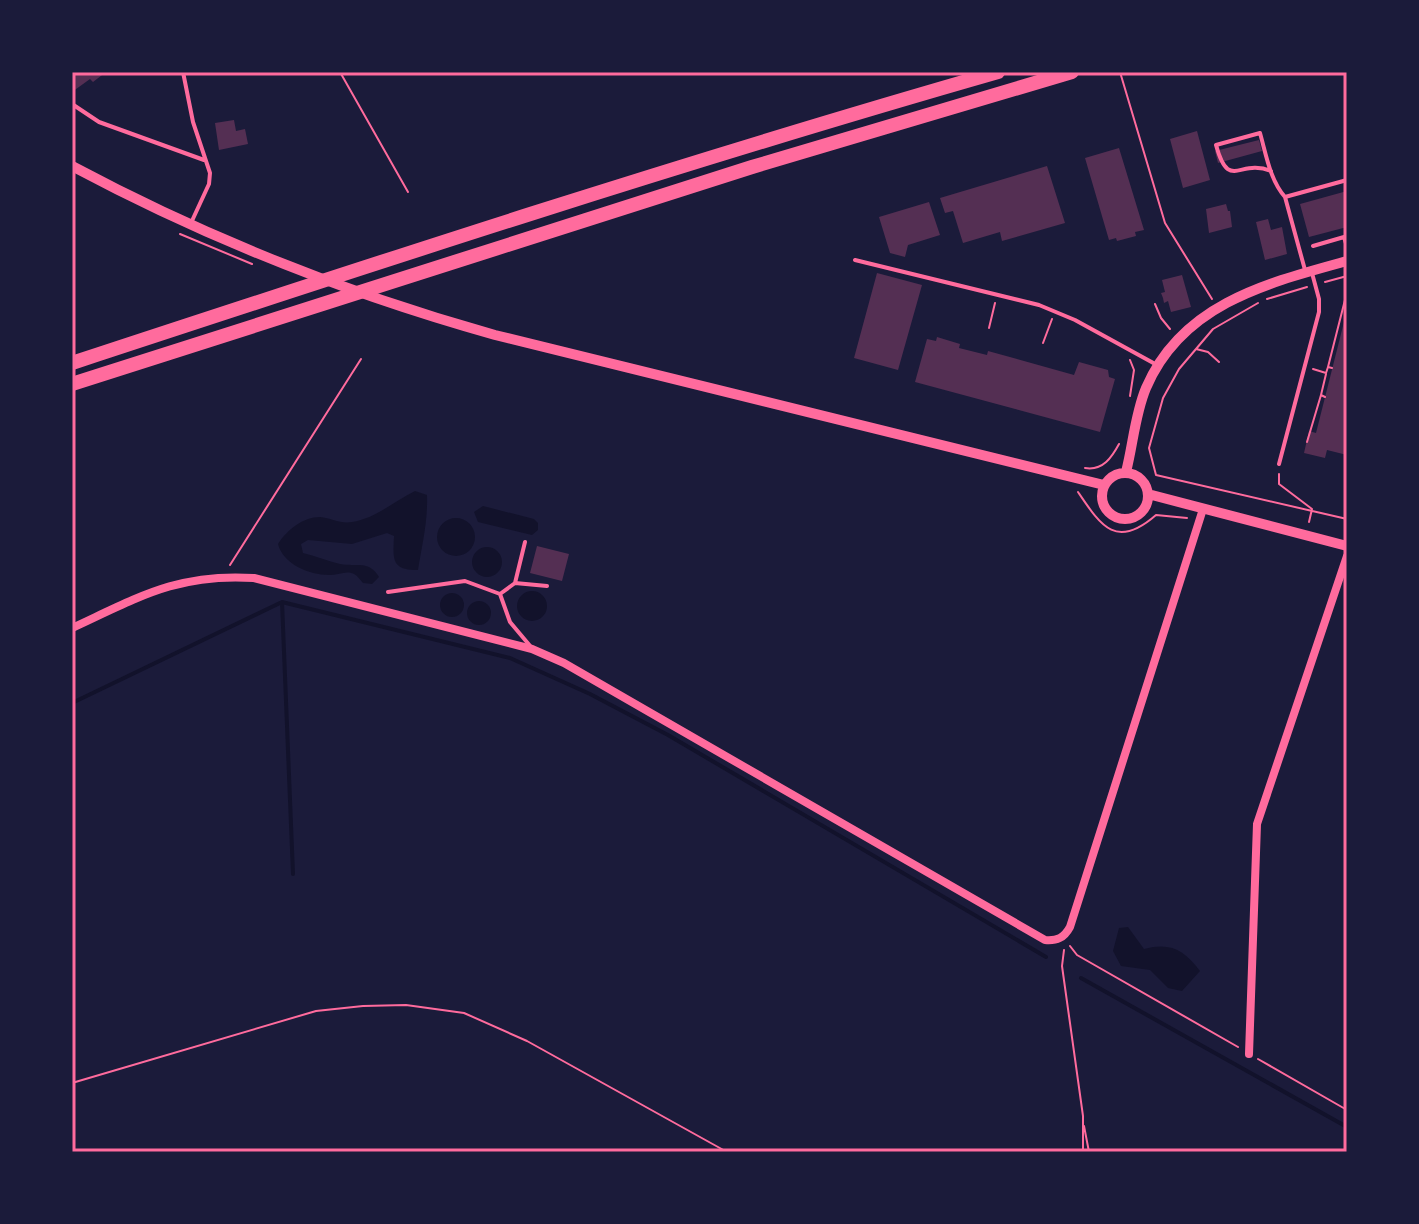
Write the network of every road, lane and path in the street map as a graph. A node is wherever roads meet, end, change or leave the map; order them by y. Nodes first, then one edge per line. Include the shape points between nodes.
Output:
1 (183, 72) edge
2 (340, 72) edge
3 (998, 72) edge
4 (1072, 72) edge
5 (1120, 72) edge
6 (72, 104) edge
7 (204, 160) junction
8 (72, 166) edge
9 (1271, 171) junction
10 (1347, 180) edge
11 (408, 192) dead end
12 (1285, 197) junction
13 (190, 225) junction
14 (1346, 236) edge
15 (1313, 246) dead end
16 (1347, 247) edge
17 (855, 260) dead end
18 (1347, 261) edge
19 (1309, 272) junction
20 (1347, 278) edge
21 (1316, 285) junction
22 (1347, 292) edge
23 (997, 294) junction
24 (1155, 304) dead end
25 (1218, 308) junction
26 (1057, 311) junction
27 (989, 328) dead end
28 (1171, 330) dead end
29 (1043, 343) dead end
30 (1195, 348) junction
31 (361, 359) dead end
32 (1219, 362) dead end
33 (72, 363) edge
34 (1159, 366) junction
35 (1305, 367) junction
36 (1326, 373) junction
37 (72, 387) edge
38 (1307, 442) dead end
39 (1119, 443) dead end
40 (1279, 464) joint
41 (1126, 472) junction
42 (1067, 475) junction
43 (1104, 485) junction
44 (1077, 491) dead end
45 (1148, 494) junction
46 (1312, 509) junction
47 (1201, 515) junction
48 (1347, 519) edge
49 (525, 542) dead end
50 (1347, 546) edge
51 (1347, 556) edge
52 (223, 576) junction
53 (515, 583) junction
54 (547, 586) dead end
55 (388, 592) dead end
56 (500, 594) junction
57 (72, 628) edge
58 (532, 649) junction
59 (1064, 936) junction
60 (1249, 1054) junction
61 (72, 1083) edge
62 (1347, 1110) edge
63 (1083, 1116) junction
64 (727, 1152) edge
65 (1083, 1152) edge
66 (1089, 1152) edge

1 - 7 lane
2 - 11 path
3 - 33 highway
4 - 37 highway via 679,189
5 - 25 path via 1165,223
6 - 7 lane via 99,122
7 - 13 lane via 209,184
8 - 13 street
9 - 9 lane via 1260,133 1216,145 1227,170 1257,166
9 - 12 lane
10 - 12 lane
12 - 19 lane
13 - 42 street via 404,309 495,335
14 - 15 lane
14 - 16 lane
17 - 23 lane
18 - 19 street
19 - 21 lane
19 - 25 street via 1257,287
20 - 21 path
21 - 30 path via 1246,308
21 - 35 lane via 1319,312
22 - 36 path
23 - 26 lane
23 - 27 path
24 - 28 path
25 - 34 street via 1180,338
26 - 29 path
26 - 34 lane
30 - 32 path
30 - 46 path via 1163,398 1149,448 1156,475
31 - 52 path
34 - 41 street via 1143,398
35 - 36 path
35 - 40 lane
36 - 38 path
39 - 42 path via 1110,461 1093,469 1070,465
40 - 46 path via 1279,484
41 - 43 street
41 - 45 street via 1141,479
42 - 43 street
43 - 45 street via 1102,503 1120,519 1143,511
44 - 47 path via 1091,514 1109,529 1124,533 1156,515
45 - 47 street
46 - 48 path
47 - 50 street
47 - 59 street
49 - 53 lane
51 - 60 street via 1257,824
52 - 57 street via 156,589
52 - 58 street via 254,578
53 - 54 lane
53 - 56 lane
55 - 56 lane via 465,581
56 - 58 lane via 510,622
58 - 59 street via 1045,940
59 - 60 path via 1077,955
59 - 63 path via 1062,966
60 - 62 path
61 - 64 path via 316,1011 406,1005 464,1013 527,1041
63 - 65 path
63 - 66 path

